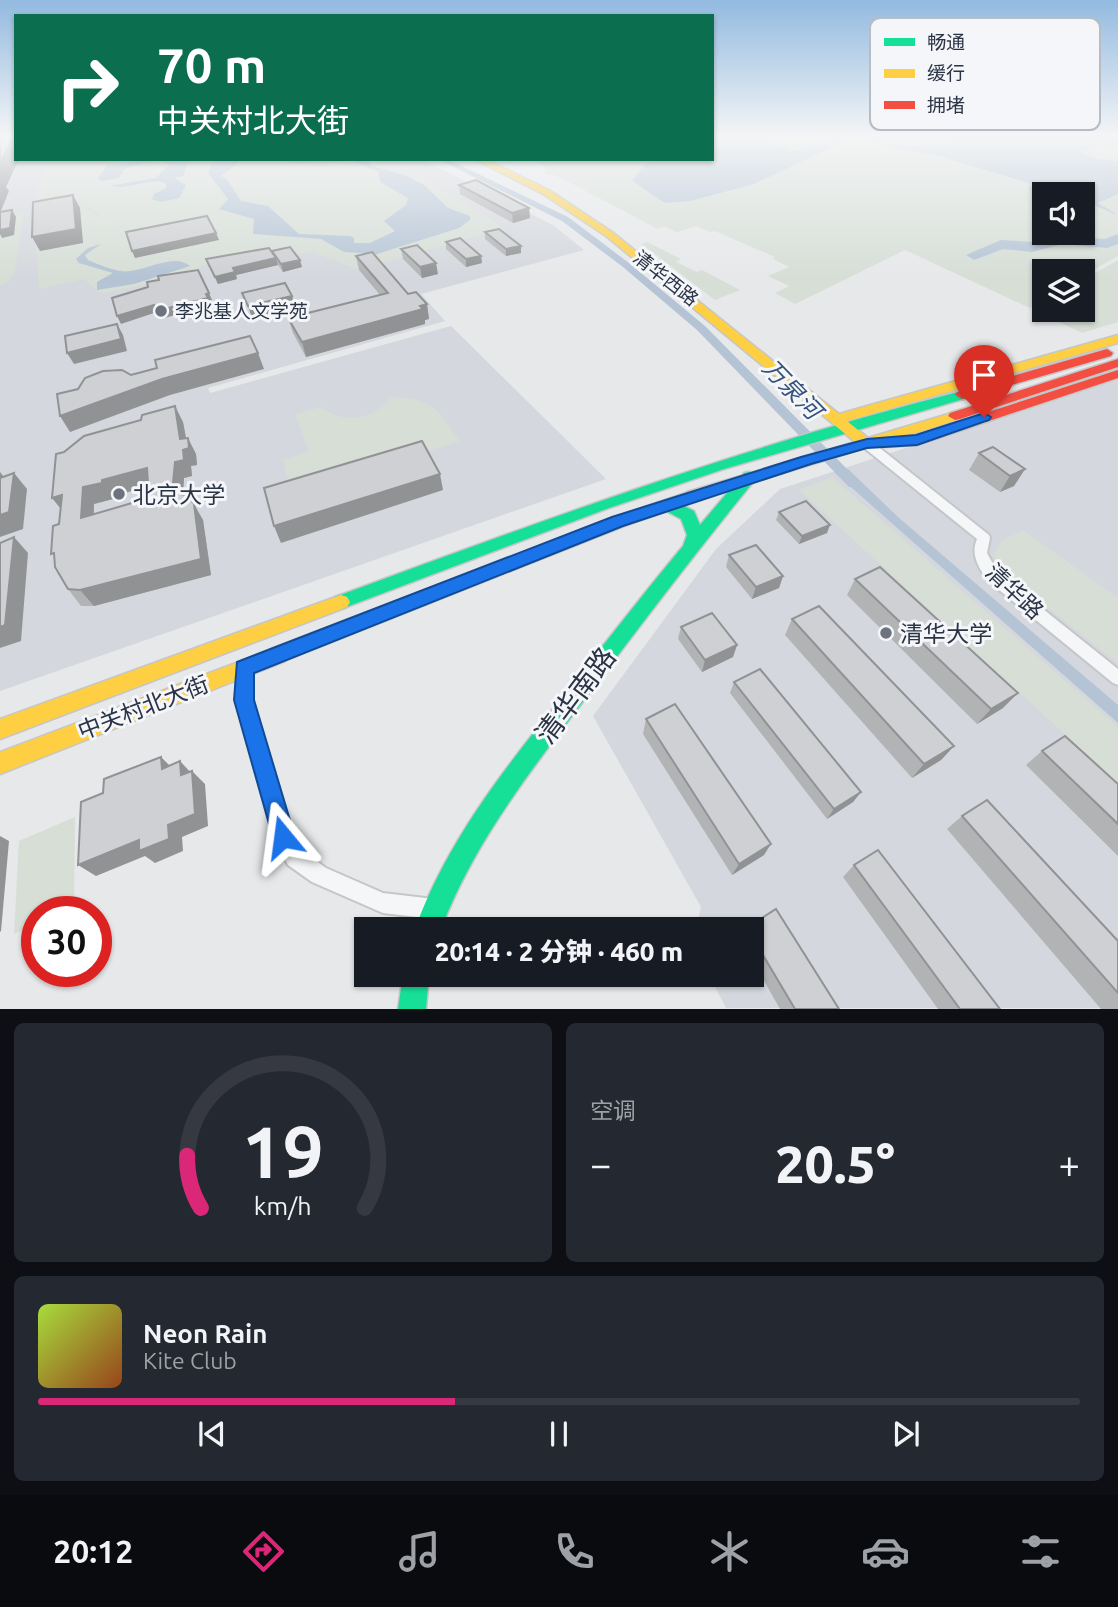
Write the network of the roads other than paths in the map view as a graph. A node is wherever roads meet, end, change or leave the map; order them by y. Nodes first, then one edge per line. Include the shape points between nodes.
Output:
1 (530, 184) edge
2 (1118, 339) edge
3 (1118, 350) edge
4 (1118, 363) edge
5 (1118, 374) edge
6 (969, 382) junction
7 (1011, 382) junction
8 (844, 425) junction
9 (867, 444) junction
10 (749, 477) junction
11 (667, 505) junction
12 (691, 545) junction
13 (244, 668) junction
14 (1118, 678) edge
15 (0, 729) edge
16 (0, 763) edge
17 (434, 909) junction
18 (432, 917) edge
19 (415, 987) edge
20 (412, 1009) edge

1 - 8 main road, 清华西路 via 609,234
2 - 6 main road
3 - 7 main road, 中关村北大街
4 - 9 main road, 中关村北大街
5 - 9 main road via 917,440
6 - 7 main road
6 - 8 main road
7 - 8 main road, 中关村北大街
8 - 9 main road, 清华西路
8 - 15 main road, 中关村北大街 via 824,437 603,504
9 - 10 main road, 中关村北大街
9 - 14 street, 清华路 via 984,538 980,555 993,577
10 - 11 main road, 中关村北大街
10 - 12 main road, 清华南路
11 - 12 main road via 688,515 695,535
11 - 13 main road, 中关村北大街
12 - 17 main road, 清华南路 via 483,816
13 - 16 main road, 中关村北大街
13 - 17 street via 244,700 283,837 295,858 383,903
17 - 18 main road, 清华南路
19 - 20 main road

